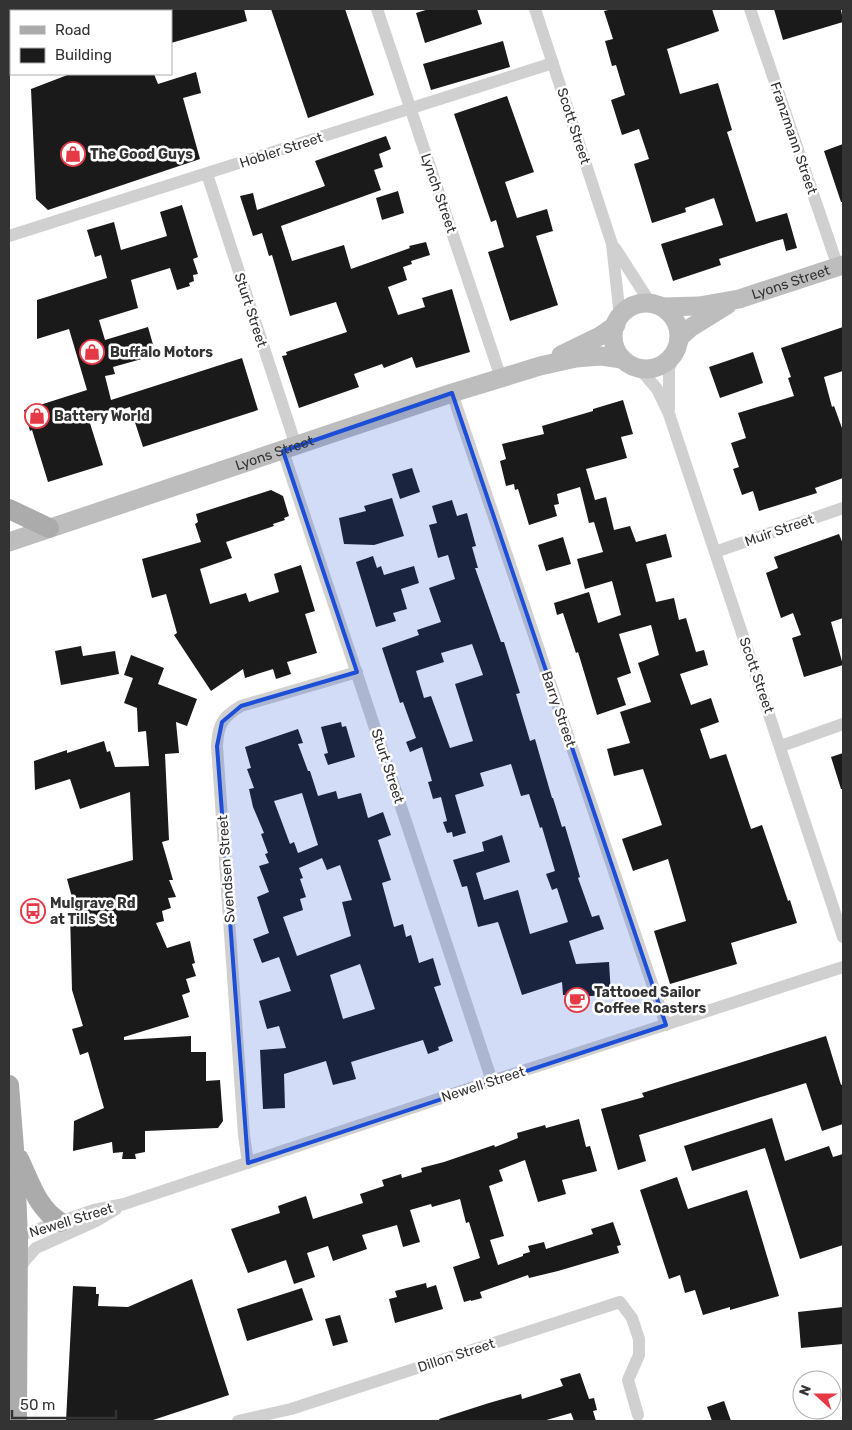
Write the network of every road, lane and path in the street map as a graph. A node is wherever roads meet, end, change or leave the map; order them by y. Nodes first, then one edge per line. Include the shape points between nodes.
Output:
1 (378, 9) edge
2 (535, 9) edge
3 (750, 9) edge
4 (553, 63) junction
5 (410, 108) junction
6 (206, 174) junction
7 (9, 236) edge
8 (612, 244) junction
9 (841, 266) edge
10 (739, 299) junction
11 (656, 306) junction
12 (618, 321) junction
13 (677, 346) junction
14 (622, 359) junction
15 (540, 366) junction
16 (640, 369) junction
17 (501, 378) junction
18 (452, 393) junction
19 (669, 414) junction
20 (289, 448) junction
21 (843, 508) edge
22 (9, 509) edge
23 (49, 528) junction
24 (9, 542) edge
25 (715, 552) junction
26 (358, 672) junction
27 (843, 724) edge
28 (781, 746) junction
29 (843, 937) edge
30 (843, 968) edge
31 (666, 1025) junction
32 (492, 1081) junction
33 (9, 1085) edge
34 (14, 1148) junction
35 (248, 1163) junction
36 (124, 1204) junction
37 (60, 1222) junction
38 (13, 1237) edge
39 (18, 1270) junction
40 (291, 1409) junction
41 (638, 1415) dead end
42 (17, 1421) edge
43 (238, 1421) edge
44 (264, 1421) edge

1 - 5 street, Lynch Street
2 - 4 street, Scott Street
3 - 9 street, Franzmann Street
4 - 5 street, Hobler Street
4 - 8 street, Scott Street
5 - 6 street, Hobler Street
5 - 17 street, Lynch Street
6 - 7 street, Hobler Street
6 - 20 street, Sturt Street
8 - 11 street, Scott Street
8 - 12 street, Scott Street
9 - 10 street, Lyons Street
10 - 11 street, Lyons Street via 699,306
10 - 13 street, Lyons Street via 690,328
11 - 12 street via 634,306 626,310
11 - 13 street via 675,320
12 - 14 street via 614,342
12 - 15 street, Lyons Street via 600,336
13 - 16 street via 668,362 659,367
13 - 19 street, Scott Street via 669,369
14 - 15 street, Lyons Street via 600,356 576,358
14 - 16 street
15 - 17 street, Lyons Street
16 - 19 street, Scott Street via 657,389
17 - 18 street, Lyons Street
18 - 20 street, Lyons Street
18 - 31 street, Barry Street
19 - 25 street, Scott Street
20 - 23 street, Lyons Street
20 - 26 street, Sturt Street
21 - 25 street, Muir Street
22 - 23 main road
23 - 24 street, Lyons Street
25 - 28 street, Scott Street
26 - 32 street, Sturt Street
26 - 35 street, Svendsen Street via 241,706 229,713 218,732
27 - 28 street
28 - 29 street, Scott Street
30 - 31 street, Newell Street
31 - 32 street, Newell Street
32 - 35 street, Newell Street
33 - 34 main road
34 - 37 main road via 39,1202
34 - 38 main road
35 - 36 street, Newell Street
36 - 37 street, Newell Street
36 - 39 street, Newell Street via 96,1221 36,1248
37 - 38 street, Newell Street
38 - 39 main road
39 - 42 main road
40 - 41 street, Dillon Street via 620,1302 635,1323 639,1340 639,1355 628,1380
40 - 43 street, Dillon Street
40 - 44 street, Dillon Street

